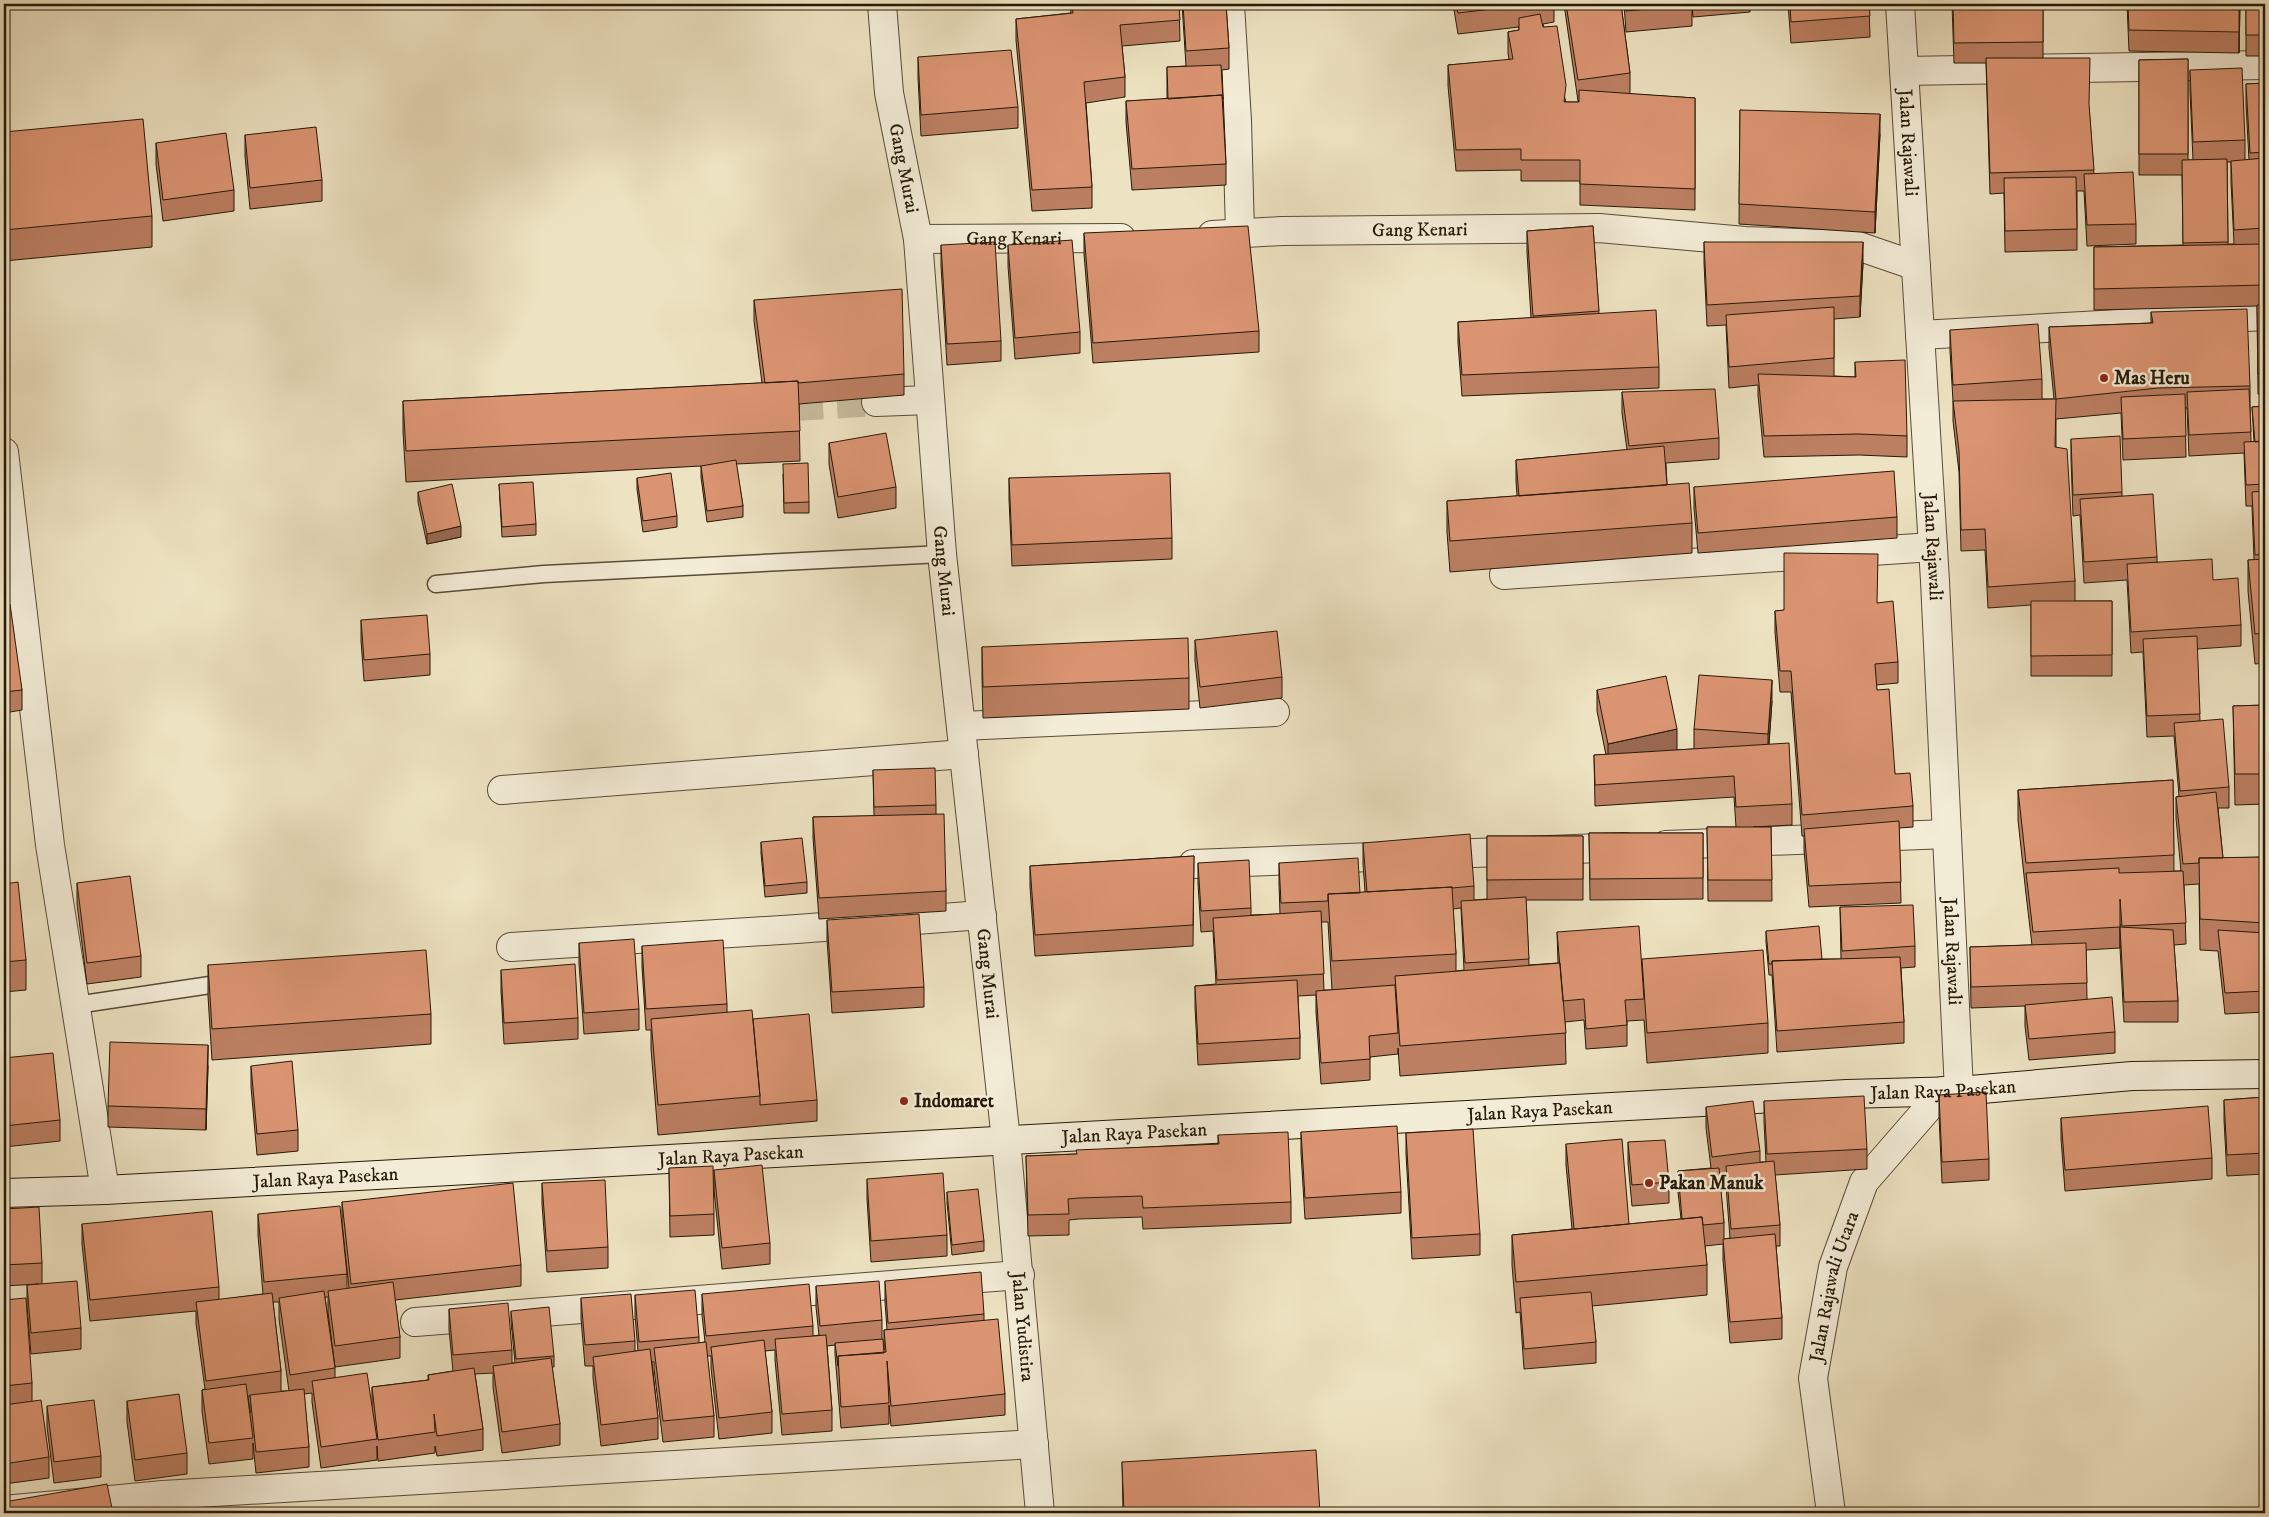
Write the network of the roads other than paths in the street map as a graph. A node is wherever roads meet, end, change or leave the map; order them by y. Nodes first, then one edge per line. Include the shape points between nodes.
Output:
1 (882, 4) edge
2 (1230, 4) edge
3 (1900, 4) edge
4 (2265, 65) edge
5 (1904, 70) junction
6 (1240, 233) junction
7 (1185, 236) edge
8 (1148, 238) edge
9 (918, 240) junction
10 (1916, 266) junction
11 (2265, 316) edge
12 (1920, 336) junction
13 (930, 400) junction
14 (876, 402) tunnel mouth
15 (4, 452) edge
16 (1933, 547) junction
17 (942, 554) junction
18 (1504, 575) dead end
19 (436, 584) dead end
20 (1275, 712) dead end
21 (961, 726) junction
22 (964, 754) junction
23 (502, 790) dead end
24 (1947, 834) junction
25 (1193, 864) edge
26 (982, 915) junction
27 (511, 947) dead end
28 (245, 979) edge
29 (76, 1005) junction
30 (2265, 1074) edge
31 (1951, 1091) junction
32 (1006, 1140) junction
33 (105, 1190) junction
34 (4, 1193) edge
35 (1020, 1275) junction
36 (415, 1322) dead end
37 (1034, 1444) junction
38 (4, 1510) edge
39 (1040, 1513) edge
40 (1831, 1513) edge

1 - 9 street, Gang Murai via 888,93
2 - 6 street
3 - 5 street, Jalan Rajawali
4 - 5 street
5 - 10 street, Jalan Rajawali
6 - 7 street, Gang Kenari
6 - 10 street, Gang Kenari via 1599,228 1745,241 1855,245
8 - 9 street, Gang Kenari
9 - 13 street, Gang Murai
10 - 12 street, Jalan Rajawali
11 - 12 street
12 - 16 street, Jalan Rajawali
13 - 14 street
13 - 17 street, Gang Murai
15 - 29 street via 50,845
16 - 18 street
16 - 24 street, Jalan Rajawali
17 - 19 lane via 544,574
17 - 21 street, Gang Murai
20 - 21 street
21 - 22 street, Gang Murai
22 - 23 street
22 - 26 street, Gang Murai
24 - 25 street
24 - 31 street, Jalan Rajawali
26 - 27 street
26 - 32 street, Gang Murai
28 - 29 lane
29 - 33 street
30 - 31 street, Jalan Raya Pasekan via 2132,1076
31 - 32 street, Jalan Raya Pasekan
31 - 40 street, Jalan Rajawali Utara via 1864,1182 1833,1267 1812,1378
32 - 33 street, Jalan Raya Pasekan
32 - 35 street, Jalan Yudistira
33 - 34 street, Jalan Raya Pasekan
35 - 36 street
35 - 37 street, Jalan Yudistira
37 - 38 street via 163,1495
37 - 39 street, Jalan Yudistira

